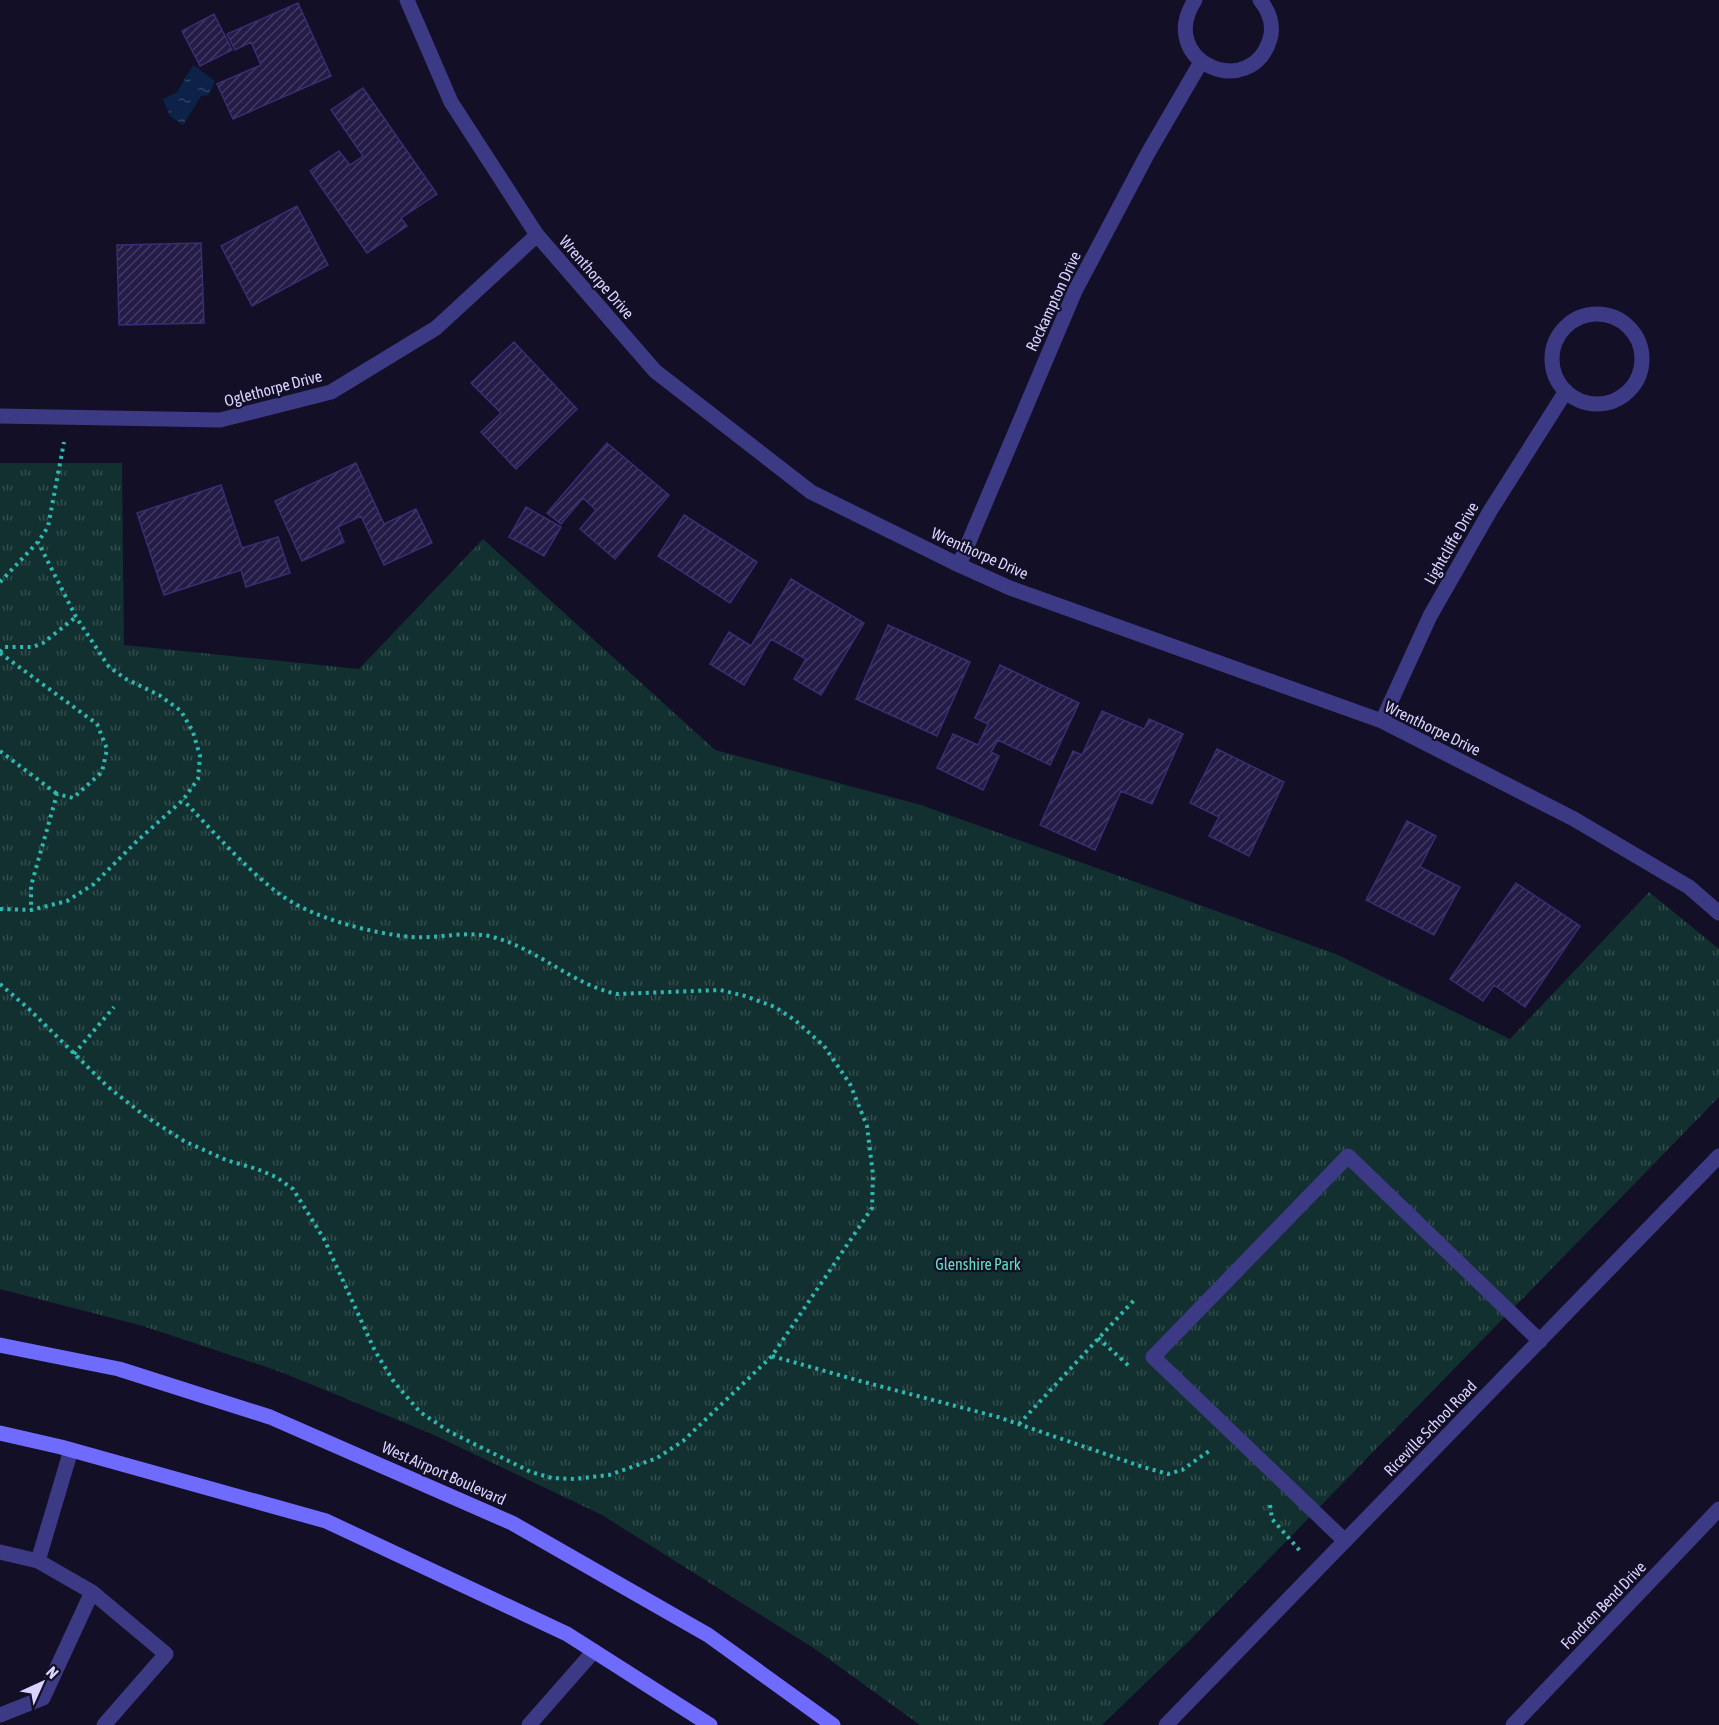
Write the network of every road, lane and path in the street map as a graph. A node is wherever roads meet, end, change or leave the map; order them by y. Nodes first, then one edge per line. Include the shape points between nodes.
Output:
1 (407, 0) edge
2 (1195, 0) edge
3 (1260, 0) edge
4 (1201, 62) junction
5 (537, 236) junction
6 (1566, 391) junction
7 (0, 416) edge
8 (69, 418) junction
9 (38, 542) junction
10 (959, 565) junction
11 (0, 582) edge
12 (76, 617) junction
13 (0, 653) edge
14 (1382, 721) junction
15 (0, 751) edge
16 (57, 794) junction
17 (183, 800) junction
18 (0, 909) edge
19 (31, 910) junction
20 (1719, 913) edge
21 (0, 984) edge
22 (114, 1008) dead end
23 (74, 1054) junction
24 (1719, 1156) edge
25 (1136, 1298) dead end
26 (1540, 1341) junction
27 (0, 1345) edge
28 (772, 1356) junction
29 (1019, 1424) junction
30 (1226, 1427) junction
31 (0, 1433) edge
32 (71, 1450) junction
33 (1719, 1509) edge
34 (1345, 1541) junction
35 (0, 1552) edge
36 (38, 1561) junction
37 (92, 1592) junction
38 (594, 1651) junction
39 (0, 1715) edge
40 (104, 1725) edge
41 (529, 1725) edge
42 (710, 1725) edge
43 (832, 1725) edge
44 (1166, 1725) edge
45 (1513, 1725) edge

1 - 5 street, Wrenthorpe Drive via 451,102
2 - 4 street via 1185,26 1189,46
3 - 4 street via 1271,21 1271,36 1256,62 1229,72
4 - 10 street, Rockampton Drive via 1075,291
5 - 8 street, Oglethorpe Drive via 435,328 330,392 220,420
5 - 10 street, Wrenthorpe Drive via 655,371 811,492
6 - 6 street via 1552,364 1553,349 1569,324 1582,316 1611,316 1635,334 1642,354 1639,376 1620,398 1591,404
6 - 14 street, Lightcliffe Drive via 1430,616
7 - 8 street, Oglethorpe Drive
8 - 9 path via 48,527
9 - 11 path
9 - 12 path
10 - 14 street, Wrenthorpe Drive via 1010,588
12 - 13 path via 43,643 33,647 4,646
12 - 17 path via 109,667 181,711 200,756 198,779
13 - 16 path via 97,724 107,749 102,772 73,798
14 - 20 street, Wrenthorpe Drive via 1574,819 1689,886
15 - 16 path
16 - 19 path via 31,886
17 - 19 path via 94,884 67,901
17 - 28 path via 279,894 315,913 363,930 413,937 492,937 519,945 602,991 617,994 720,990 745,996 775,1007 824,1046 850,1084 867,1126 873,1175 872,1208
18 - 19 path
21 - 23 path
22 - 23 path
23 - 28 path via 108,1087 184,1141 276,1177 293,1189 324,1239 375,1351 394,1382 420,1412 450,1432 531,1472 574,1479 609,1475 657,1458 683,1441
24 - 26 street, Riceville School Road
25 - 29 path
26 - 30 street via 1348,1156 1153,1357
26 - 34 street, Riceville School Road
27 - 43 main road, West Airport Boulevard via 119,1369 270,1417 512,1523 708,1635
28 - 29 path
29 - 30 path via 1168,1474 1182,1470 1215,1447
30 - 34 street
31 - 32 main road
32 - 36 street
32 - 38 main road via 326,1521 567,1634
33 - 45 street, Fondren Bend Drive
34 - 44 street, Riceville School Road
35 - 36 street
36 - 37 street
37 - 39 street via 43,1698
37 - 40 street via 166,1654
38 - 41 street
38 - 42 main road

